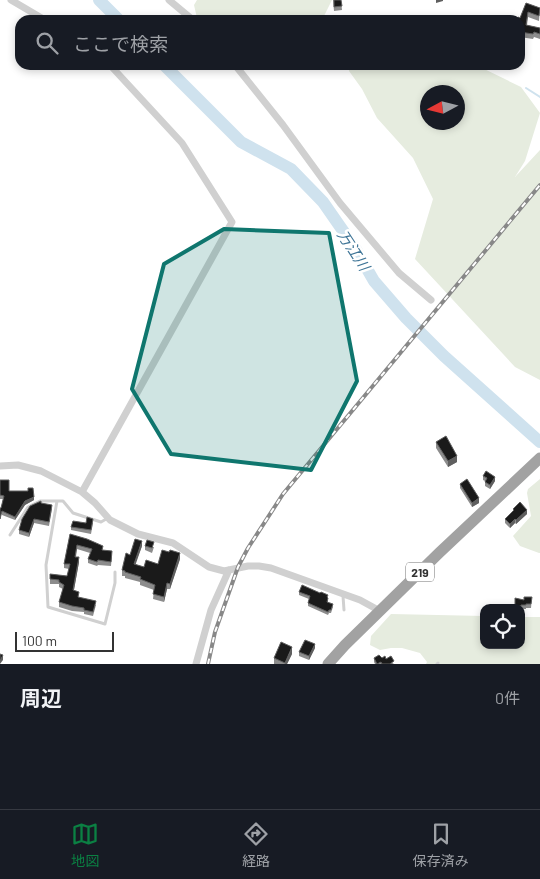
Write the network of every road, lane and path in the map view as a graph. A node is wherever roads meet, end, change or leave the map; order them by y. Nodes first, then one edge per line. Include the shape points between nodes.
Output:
1 (10, 0) edge
2 (169, 0) edge
3 (36, 15) edge
4 (186, 15) edge
5 (115, 70) edge
6 (239, 70) edge
7 (431, 300) dead end
8 (540, 458) edge
9 (0, 466) edge
10 (82, 492) junction
11 (57, 501) junction
12 (108, 518) junction
13 (10, 536) dead end
14 (229, 570) junction
15 (115, 572) dead end
16 (343, 593) junction
17 (344, 610) dead end
18 (380, 611) junction
19 (196, 664) edge
20 (328, 664) edge

1 - 3 street
2 - 4 street
5 - 10 street via 182,143 232,222
6 - 7 street via 346,210 399,273
8 - 18 highway, 219
9 - 10 street via 40,471
10 - 12 street
11 - 12 lane via 63,501 73,513 102,522
11 - 13 lane via 40,500 28,507
11 - 15 lane via 46,565 48,607 106,624 116,582
12 - 14 street via 138,534 173,543 209,566
14 - 16 street via 248,566 271,568
14 - 19 street via 211,610
16 - 17 lane
16 - 18 street
18 - 20 highway, 219

